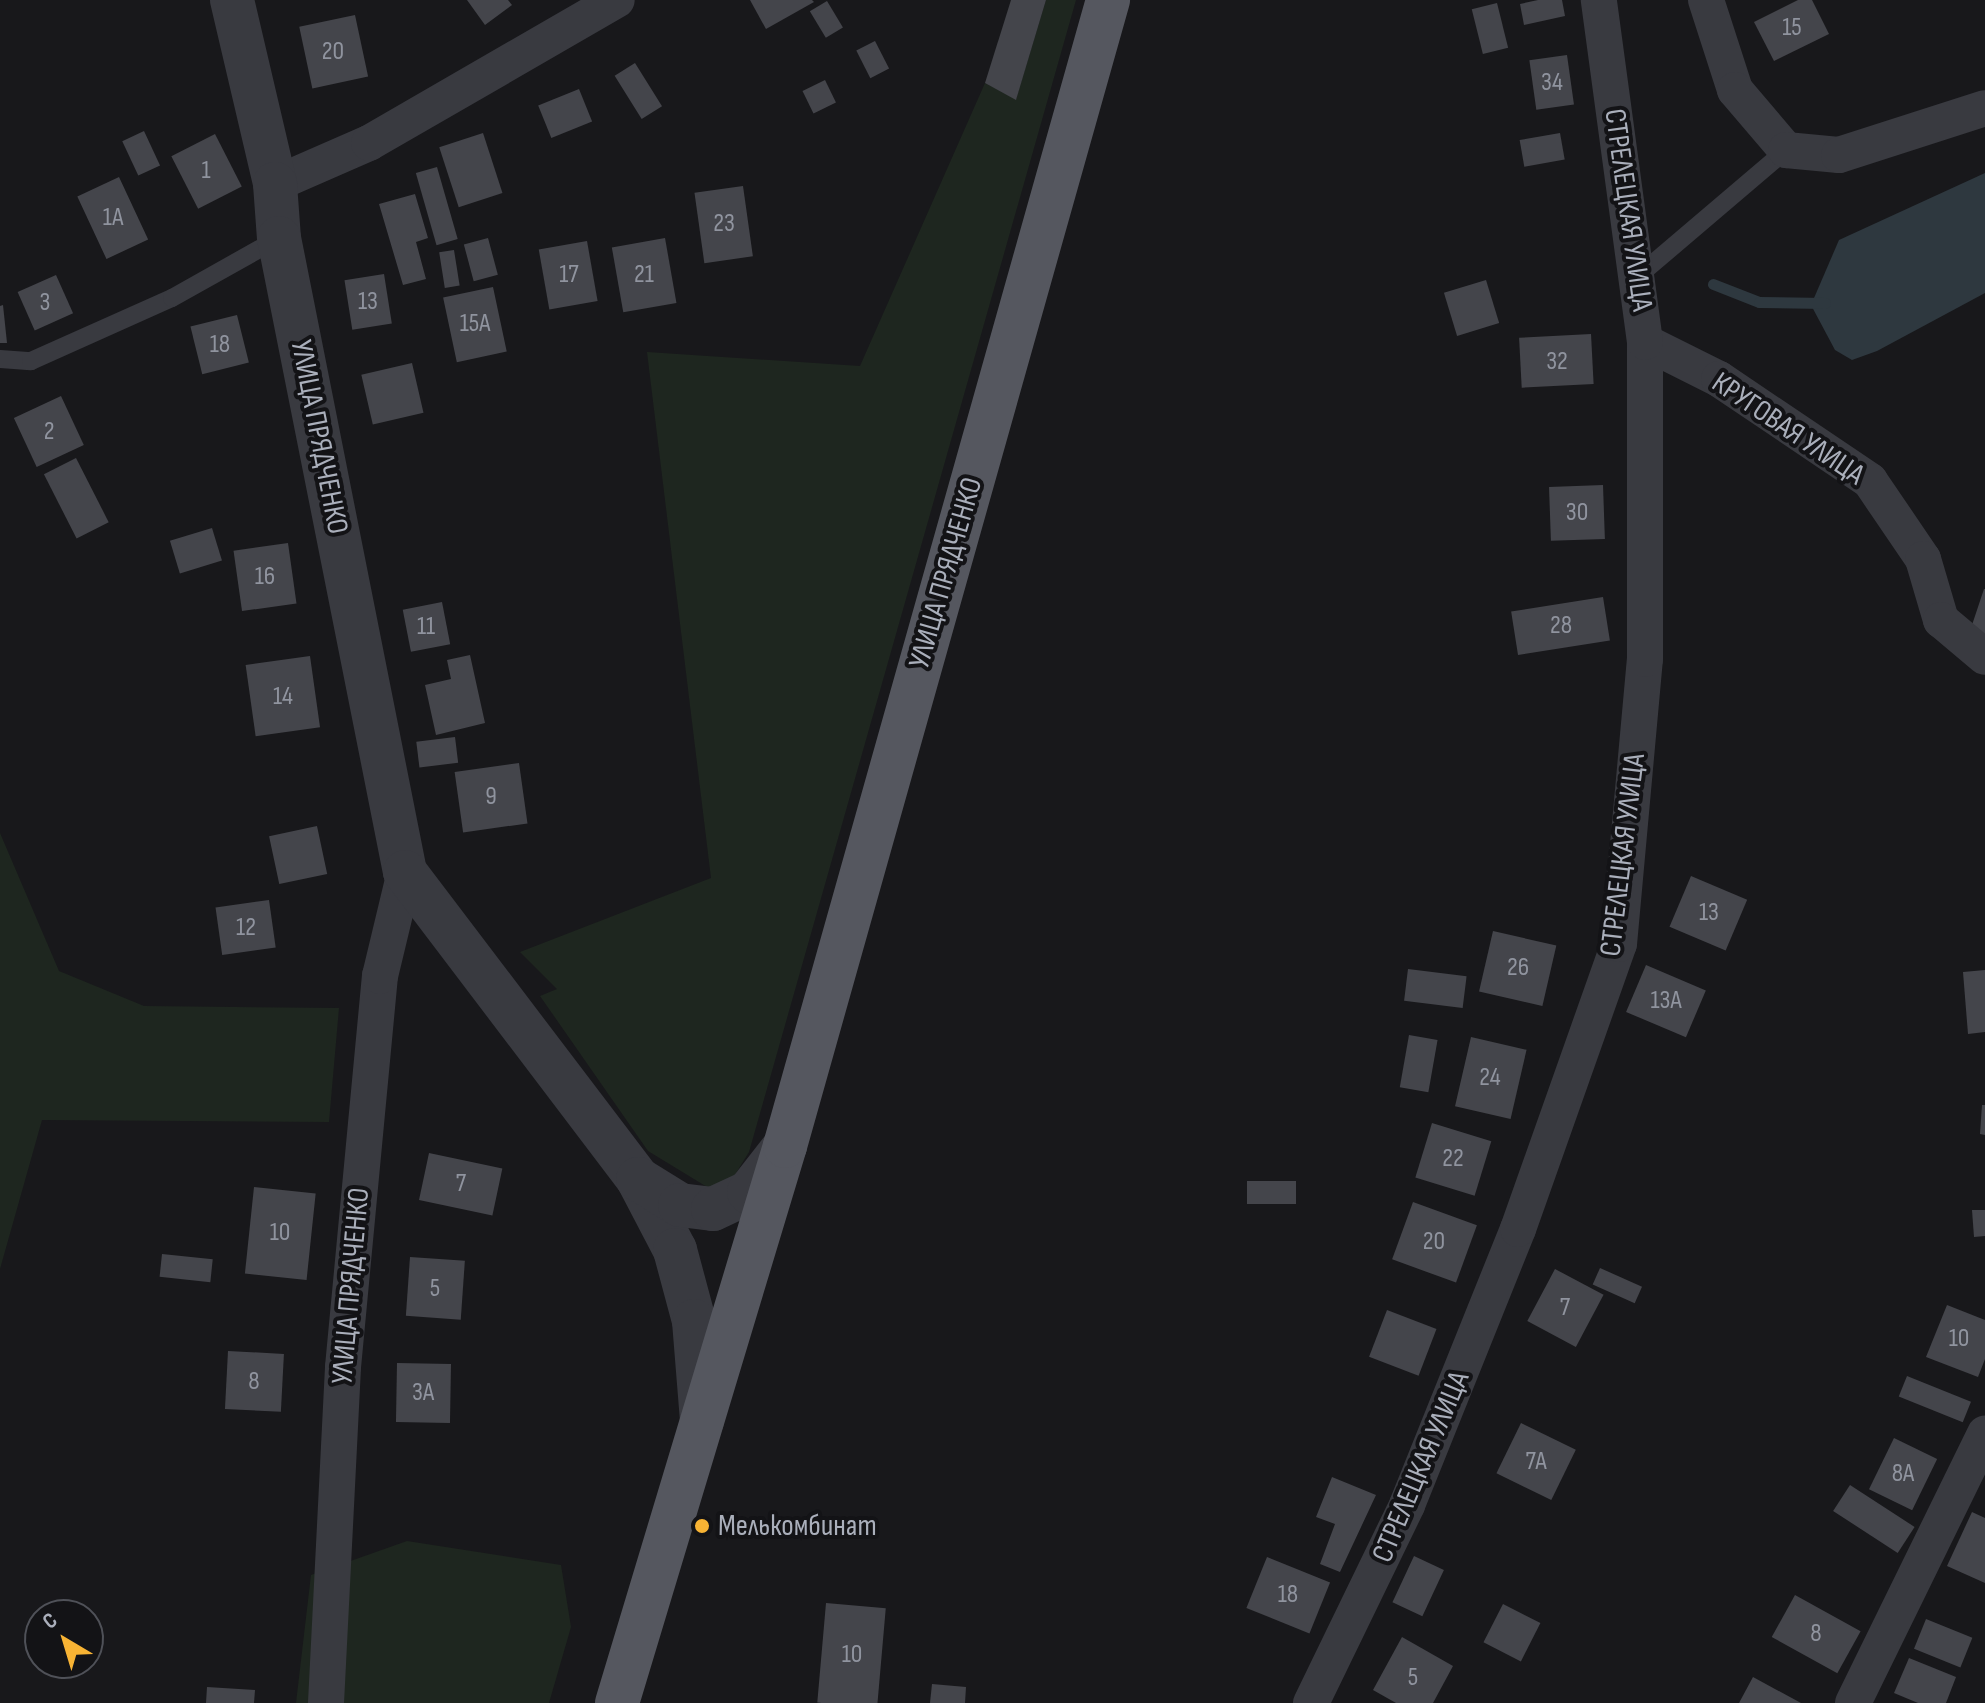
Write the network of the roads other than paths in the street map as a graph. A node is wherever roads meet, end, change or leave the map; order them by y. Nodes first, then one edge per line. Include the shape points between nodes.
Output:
1 (232, 0) edge
2 (617, 0) edge
3 (1108, 0) edge
4 (1599, 0) edge
5 (1706, 0) edge
6 (1985, 108) edge
7 (1786, 150) junction
8 (275, 184) junction
9 (279, 238) junction
10 (1637, 277) junction
11 (1645, 342) junction
12 (0, 359) edge
13 (1985, 657) edge
14 (405, 872) junction
15 (785, 1146) junction
16 (638, 1179) junction
17 (702, 1423) junction
18 (1985, 1434) edge
19 (326, 1703) edge
20 (617, 1703) edge
21 (1311, 1703) edge
22 (1853, 1703) edge

1 - 8 street, УЛИЦА ПРЯДЧЕНКО
2 - 8 street via 369,143
3 - 15 main road, УЛИЦА ПРЯДЧЕНКО
4 - 10 street, СТРЕЛЕЦКАЯ УЛИЦА
5 - 7 street via 1735,90
6 - 7 street via 1839,155
7 - 10 lane
8 - 9 street, УЛИЦА ПРЯДЧЕНКО
9 - 12 lane via 172,298 31,361
9 - 14 street, УЛИЦА ПРЯДЧЕНКО
10 - 11 street, СТРЕЛЕЦКАЯ УЛИЦА
11 - 13 street, КРУГОВАЯ УЛИЦА via 1719,379 1870,481 1923,559 1941,620
11 - 21 street, СТРЕЛЕЦКАЯ УЛИЦА via 1645,659 1619,944 1518,1229 1436,1433 1352,1627
14 - 16 street, УЛИЦА ПРЯДЧЕНКО
14 - 19 street, УЛИЦА ПРЯДЧЕНКО via 378,992 343,1367
15 - 16 street, УЛИЦА ПРЯДЧЕНКО via 749,1192 713,1209 680,1205
15 - 17 main road, УЛИЦА ПРЯДЧЕНКО
16 - 17 street, УЛИЦА ПРЯДЧЕНКО via 675,1250 694,1321
17 - 20 main road, УЛИЦА ПРЯДЧЕНКО
18 - 22 street

